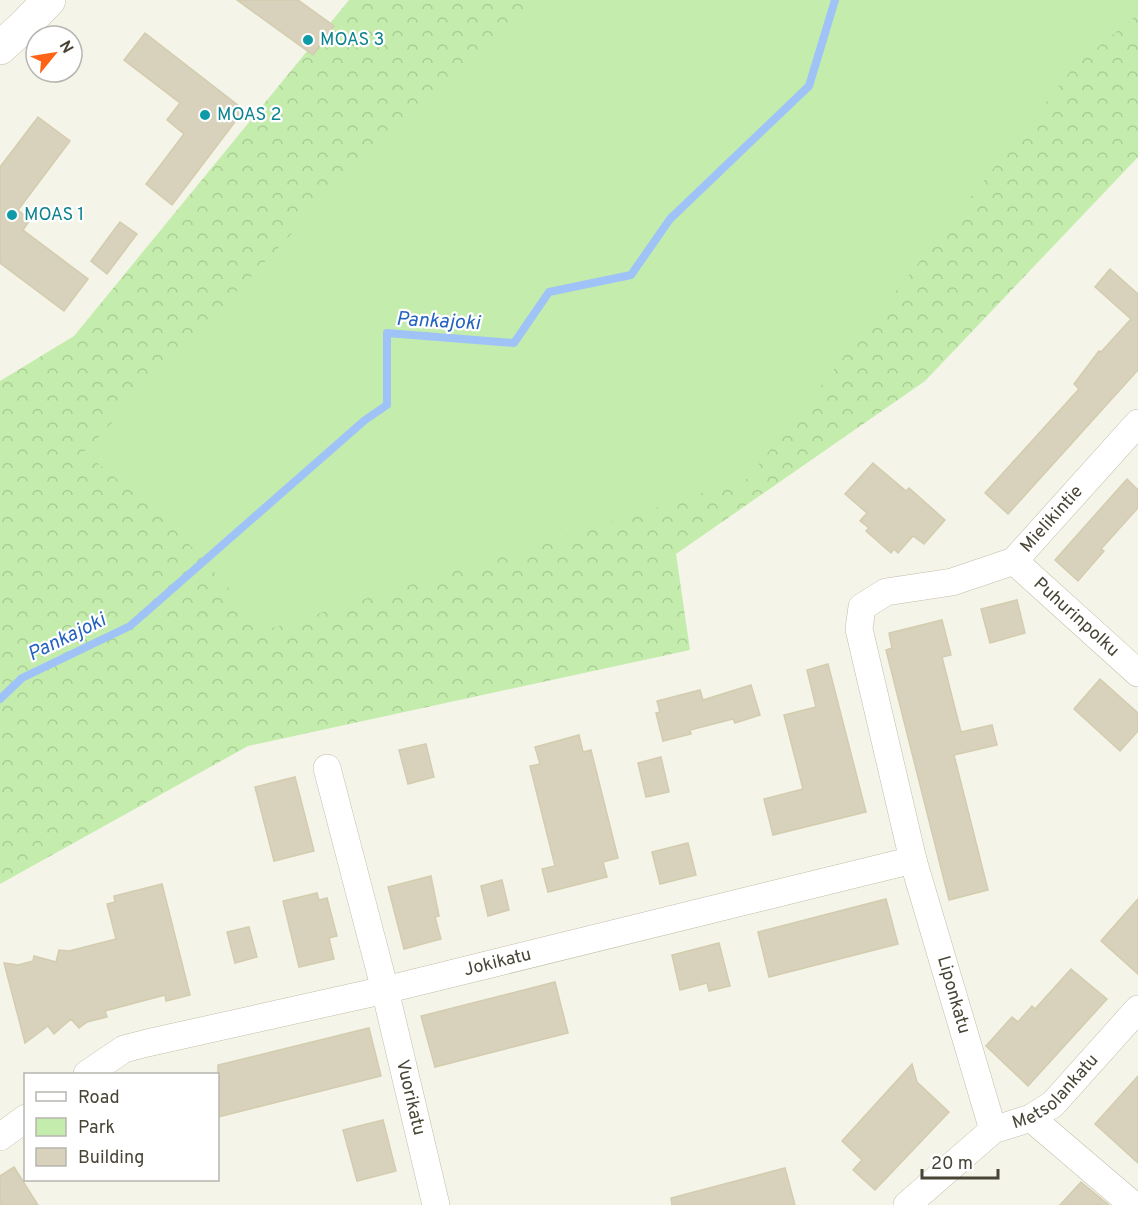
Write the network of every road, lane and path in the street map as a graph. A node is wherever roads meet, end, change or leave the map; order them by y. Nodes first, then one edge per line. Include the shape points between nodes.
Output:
1 (49, 0) edge
2 (0, 48) edge
3 (1138, 423) edge
4 (1014, 561) junction
5 (859, 629) joint
6 (1138, 673) edge
7 (327, 768) dead end
8 (913, 860) junction
9 (385, 990) junction
10 (1138, 1009) edge
11 (88, 1073) edge
12 (1031, 1118) junction
13 (24, 1120) edge
14 (993, 1130) junction
15 (0, 1137) edge
16 (436, 1205) edge
17 (907, 1205) edge
18 (1133, 1205) edge

1 - 2 street
3 - 4 street, Mielikintie
4 - 5 street, Mielikintie via 952,582 886,592 862,608
4 - 6 street, Puhurinpolku
5 - 8 street, Liponkatu
7 - 9 street, Vuorikatu
8 - 9 street, Jokikatu
8 - 14 street, Liponkatu
9 - 11 street, Jokikatu via 124,1049
9 - 16 street, Vuorikatu
10 - 12 street, Metsolankatu via 1053,1104
12 - 14 street, Metsolankatu
12 - 18 street
13 - 15 street
14 - 17 street, Metsolankatu

